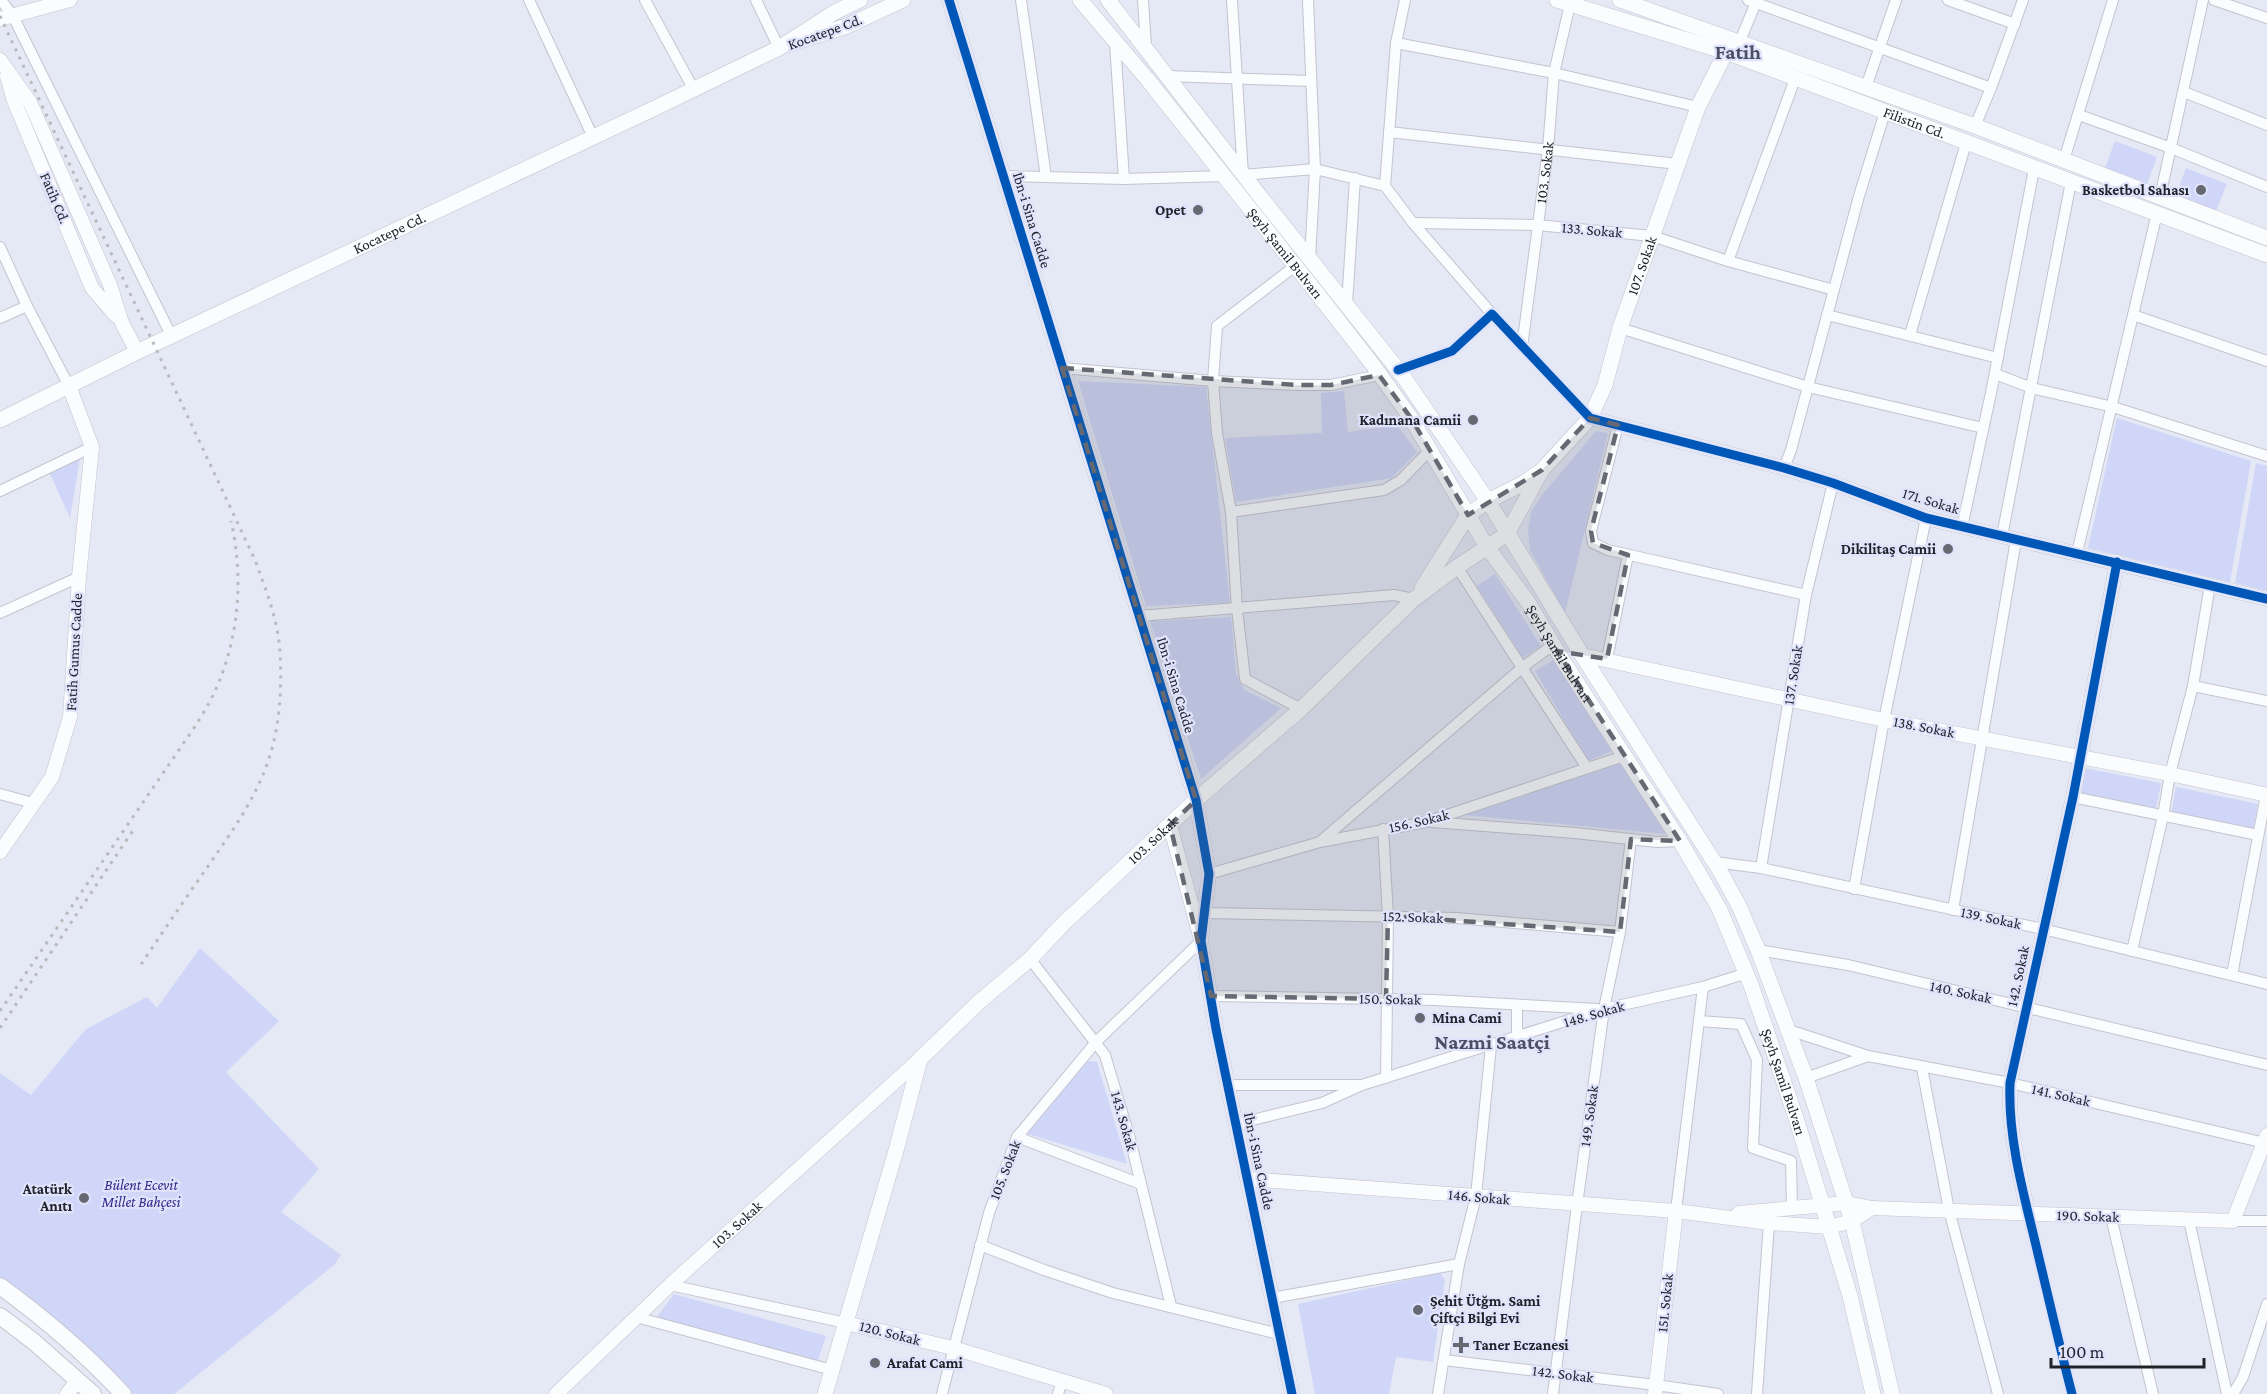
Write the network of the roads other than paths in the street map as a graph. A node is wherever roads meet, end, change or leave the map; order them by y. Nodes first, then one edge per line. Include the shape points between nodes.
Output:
1 (1, 0) edge
2 (70, 0) edge
3 (529, 0) edge
4 (645, 0) edge
5 (756, 0) edge
6 (860, 0) edge
7 (903, 0) edge
8 (949, 0) edge
9 (1021, 0) edge
10 (1080, 0) edge
11 (1108, 0) edge
12 (1143, 0) edge
13 (1233, 0) edge
14 (1308, 0) edge
15 (1405, 0) edge
16 (1620, 0) edge
17 (1896, 0) edge
18 (1948, 0) edge
19 (2023, 0) edge
20 (2113, 0) edge
21 (2204, 0) edge
22 (2214, 0) edge
23 (1566, 1) edge
24 (1754, 1) edge
25 (7, 17) edge
26 (2267, 18) edge
27 (2015, 24) junction
28 (1740, 41) junction
29 (1115, 43) junction
30 (1396, 43) junction
31 (1146, 47) junction
32 (779, 48) junction
33 (1879, 49) junction
34 (1726, 52) junction
35 (2, 63) edge
36 (1554, 73) junction
37 (1168, 76) junction
38 (1238, 78) junction
39 (1795, 79) junction
40 (1310, 81) junction
41 (1866, 87) junction
42 (1991, 88) junction
43 (694, 90) junction
44 (2184, 92) junction
45 (1698, 107) junction
46 (1885, 112) junction
47 (2079, 115) junction
48 (2267, 125) edge
49 (1975, 126) junction
50 (1389, 132) junction
51 (593, 137) junction
52 (1966, 143) junction
53 (2171, 148) junction
54 (1548, 149) junction
55 (2064, 160) junction
56 (1678, 164) junction
57 (1315, 169) junction
58 (2034, 169) junction
59 (1243, 174) junction
60 (1003, 176) junction
61 (1223, 176) junction
62 (1046, 177) junction
63 (1355, 178) junction
64 (1124, 179) junction
65 (2071, 182) junction
66 (1385, 186) junction
67 (2267, 187) edge
68 (2160, 196) junction
69 (2157, 213) junction
70 (1413, 223) junction
71 (1537, 225) junction
72 (1652, 236) junction
73 (2267, 238) edge
74 (0, 247) edge
75 (2267, 255) edge
76 (1310, 258) junction
77 (1728, 261) junction
78 (1295, 266) junction
79 (1834, 290) junction
80 (1347, 305) junction
81 (27, 306) junction
82 (1492, 314) junction
83 (1827, 315) junction
84 (2133, 315) junction
85 (0, 318) edge
86 (1620, 328) junction
87 (1910, 335) junction
88 (171, 337) junction
89 (1522, 347) junction
90 (137, 352) junction
91 (1998, 358) junction
92 (2267, 361) edge
93 (1062, 368) junction
94 (1398, 370) junction
95 (1995, 374) junction
96 (1379, 375) junction
97 (1213, 381) junction
98 (69, 386) junction
99 (1808, 387) junction
100 (2032, 388) junction
101 (2113, 407) junction
102 (1590, 418) junction
103 (0, 420) edge
104 (1618, 425) junction
105 (1983, 428) junction
106 (92, 447) junction
107 (1430, 450) junction
108 (2267, 456) edge
109 (1784, 468) junction
110 (1542, 470) junction
111 (1833, 483) junction
112 (0, 491) edge
113 (1488, 501) junction
114 (1231, 512) junction
115 (1468, 515) junction
116 (1926, 518) junction
117 (1962, 527) junction
118 (1507, 534) junction
119 (2001, 536) junction
120 (2016, 540) junction
121 (1487, 547) junction
122 (2077, 553) junction
123 (1628, 555) junction
124 (2117, 562) junction
125 (1457, 567) junction
126 (79, 577) junction
127 (2210, 585) junction
128 (1806, 595) junction
129 (1414, 599) junction
130 (2267, 599) edge
131 (1237, 609) junction
132 (0, 613) edge
133 (1138, 616) junction
134 (1553, 645) junction
135 (1582, 655) junction
136 (1607, 659) junction
137 (1522, 668) junction
138 (2193, 686) junction
139 (1789, 699) junction
140 (2267, 701) edge
141 (1301, 709) junction
142 (1884, 720) junction
143 (1982, 738) junction
144 (1624, 756) junction
145 (2080, 756) junction
146 (1587, 768) junction
147 (2170, 774) junction
148 (0, 794) edge
149 (2267, 795) edge
150 (2073, 797) junction
151 (1196, 800) junction
152 (33, 803) junction
153 (2163, 816) junction
154 (1426, 822) junction
155 (1170, 825) junction
156 (1383, 829) junction
157 (2258, 835) junction
158 (1631, 839) junction
159 (1680, 841) junction
160 (1320, 842) junction
161 (0, 852) edge
162 (1714, 862) junction
163 (1761, 868) junction
164 (1209, 874) junction
165 (1854, 889) junction
166 (1953, 910) junction
167 (1205, 913) junction
168 (1388, 916) junction
169 (2043, 929) junction
170 (1620, 932) junction
171 (1201, 941) junction
172 (1758, 950) junction
173 (2133, 951) junction
174 (1030, 959) junction
175 (1747, 973) junction
176 (2232, 975) junction
177 (2267, 984) edge
178 (1703, 987) junction
179 (1211, 996) junction
180 (1386, 999) junction
181 (1517, 1005) junction
182 (2026, 1006) junction
183 (1604, 1009) junction
184 (1699, 1021) junction
185 (1789, 1030) junction
186 (1517, 1037) junction
187 (1096, 1042) junction
188 (1491, 1046) junction
189 (1868, 1056) junction
190 (920, 1059) junction
191 (2267, 1065) edge
192 (1922, 1068) junction
193 (1386, 1078) junction
194 (1806, 1078) junction
195 (2010, 1083) junction
196 (1228, 1085) junction
197 (1362, 1085) junction
198 (1236, 1124) junction
199 (1017, 1137) junction
200 (2266, 1139) edge
201 (1248, 1179) junction
202 (1141, 1184) junction
203 (1476, 1196) junction
204 (1847, 1203) junction
205 (1822, 1204) junction
206 (1577, 1205) junction
207 (1872, 1208) junction
208 (1792, 1209) junction
209 (1949, 1210) junction
210 (1676, 1211) junction
211 (2028, 1214) junction
212 (1710, 1215) junction
213 (2111, 1217) junction
214 (2189, 1220) junction
215 (1852, 1221) junction
216 (2233, 1221) junction
217 (2267, 1221) edge
218 (1769, 1223) junction
219 (1829, 1227) junction
220 (980, 1245) junction
221 (1459, 1264) junction
222 (670, 1285) junction
223 (0, 1286) edge
224 (1272, 1298) junction
225 (2267, 1304) edge
226 (1171, 1306) junction
227 (0, 1316) edge
228 (636, 1317) junction
229 (846, 1323) junction
230 (1279, 1334) junction
231 (953, 1348) junction
232 (1444, 1360) junction
233 (832, 1370) junction
234 (1557, 1373) junction
235 (73, 1387) edge
236 (1060, 1387) edge
237 (1656, 1389) edge
238 (93, 1394) edge
239 (123, 1394) edge
240 (556, 1394) edge
241 (825, 1394) edge
242 (942, 1394) edge
243 (1106, 1394) edge
244 (1292, 1394) edge
245 (1438, 1394) edge
246 (1553, 1394) edge
247 (1718, 1394) edge
248 (1757, 1394) edge
249 (1873, 1394) edge
250 (1892, 1394) edge
251 (1998, 1394) edge
252 (2072, 1394) edge
253 (2153, 1394) edge
254 (2227, 1394) edge
255 (2233, 1394) edge

1 - 25 street
2 - 25 street
3 - 51 street
4 - 43 street
5 - 32 street
6 - 32 main road, Kocatepe Cd.
7 - 32 main road, Kocatepe Cd. via 847,26
8 - 60 street, Ibn-i Sina Cadde
9 - 62 street
10 - 29 main road, Şeyh Şamil Bulvarı
11 - 31 main road, Şeyh Şamil Bulvarı
12 - 31 street
13 - 38 street
14 - 40 street
15 - 30 street
16 - 28 main road, Filistin Cd.
17 - 33 street
18 - 27 street
19 - 27 street
20 - 47 street
21 - 44 street
22 - 26 street
23 - 34 main road, Filistin Cd.
23 - 36 street, 103. Sokak
24 - 28 street
24 - 33 street
25 - 88 street
27 - 42 street
28 - 34 main road
28 - 41 main road, Filistin Cd.
29 - 61 main road, Şeyh Şamil Bulvarı
29 - 64 street
30 - 36 street
30 - 50 street
31 - 37 main road, Şeyh Şamil Bulvarı
32 - 43 main road, Kocatepe Cd.
33 - 41 street
33 - 42 street
34 - 39 main road, Filistin Cd.
34 - 45 main road, 107. Sokak
35 - 90 street, Fatih Cd. via 92,288 122,323
36 - 45 street
36 - 54 street, 103. Sokak
37 - 38 street
37 - 59 main road, Şeyh Şamil Bulvarı
38 - 40 street
38 - 59 street
39 - 46 main road, Filistin Cd.
39 - 77 street
40 - 57 street
41 - 49 main road, Filistin Cd.
42 - 49 street
43 - 51 main road, Kocatepe Cd.
44 - 48 street
44 - 53 street
45 - 56 main road, 107. Sokak
46 - 52 main road, Filistin Cd.
46 - 79 street
47 - 53 street
47 - 55 street
49 - 55 main road, Filistin Cd.
50 - 54 street
50 - 66 street
51 - 88 main road, Kocatepe Cd.
52 - 58 main road, Filistin Cd.
52 - 87 street
53 - 67 street
53 - 68 street
54 - 56 street
54 - 71 street, 103. Sokak
55 - 68 main road, Filistin Cd.
56 - 72 main road, 107. Sokak
57 - 59 street
57 - 63 street
57 - 76 street
58 - 65 main road, Filistin Cd.
58 - 91 street
59 - 76 main road, Şeyh Şamil Bulvarı
60 - 62 street
60 - 93 street, Ibn-i Sina Cadde
61 - 64 street
61 - 78 main road, Şeyh Şamil Bulvarı
62 - 64 street
63 - 66 street
63 - 80 street
65 - 69 main road, Filistin Cd.
65 - 100 street
66 - 70 street
68 - 73 main road, Filistin Cd.
69 - 75 main road, Filistin Cd.
69 - 84 street
70 - 71 street, 133. Sokak
70 - 82 street
71 - 72 street, 133. Sokak
71 - 89 street, 103. Sokak
72 - 77 street, 133. Sokak
72 - 86 main road, 107. Sokak
74 - 81 street
76 - 80 main road, Şeyh Şamil Bulvarı
77 - 79 street, 133. Sokak
78 - 96 main road, Şeyh Şamil Bulvarı
78 - 97 street via 1216,326
79 - 83 street
80 - 94 main road, Şeyh Şamil Bulvarı
81 - 85 street
81 - 98 street
82 - 89 street
82 - 94 street via 1452,351
83 - 87 street
83 - 99 street
84 - 92 street
84 - 101 street
86 - 99 street
86 - 102 main road, 107. Sokak via 1605,385
87 - 91 street
88 - 90 main road, Kocatepe Cd.
89 - 102 street
90 - 98 main road, Kocatepe Cd.
91 - 95 street
93 - 97 street
93 - 133 street, Ibn-i Sina Cadde
94 - 113 main road, Şeyh Şamil Bulvarı
95 - 100 street
95 - 105 street
96 - 97 street via 1331,385
96 - 107 main road, Şeyh Şamil Bulvarı
97 - 114 street via 1217,433
98 - 103 main road, Kocatepe Cd.
98 - 106 street
99 - 105 street
99 - 109 street
100 - 101 street
100 - 119 street
101 - 108 street
101 - 122 street
102 - 104 street, 171. Sokak
102 - 110 main road, 107. Sokak
104 - 109 street, 171. Sokak
104 - 123 street via 1591,531 1593,543
105 - 117 street
106 - 112 street
106 - 126 street, Fatih Gumus Cadde
107 - 114 street via 1401,480 1384,490
107 - 115 main road, Şeyh Şamil Bulvarı
109 - 111 street, 171. Sokak
110 - 113 main road, 103. Sokak
110 - 118 main road
111 - 116 street, 171. Sokak
111 - 128 street, 137. Sokak
113 - 115 main road, 103. Sokak
113 - 118 main road, Şeyh Şamil Bulvarı
114 - 131 street
115 - 121 main road, Şeyh Şamil Bulvarı
115 - 129 main road, 103. Sokak
116 - 117 street, 171. Sokak
116 - 142 street
117 - 119 street, 171. Sokak
118 - 121 main road, 103. Sokak
118 - 135 main road, Şeyh Şamil Bulvarı
119 - 120 street, 171. Sokak
120 - 122 street, 171. Sokak
120 - 143 street
121 - 125 main road, 103. Sokak
121 - 134 main road, Şeyh Şamil Bulvarı via 1528,602
122 - 124 street, 171. Sokak
123 - 128 street
123 - 136 street
124 - 127 street, 171. Sokak
124 - 145 street, 142. Sokak
125 - 129 main road, 103. Sokak
125 - 137 street
126 - 132 street
126 - 152 street, Fatih Gumus Cadde via 70,717 52,777
127 - 130 street, 171. Sokak
127 - 138 street
128 - 139 street, 137. Sokak
129 - 131 street via 1394,595
129 - 141 main road, 103. Sokak
131 - 133 street
131 - 141 street via 1245,679
133 - 151 street, Ibn-i Sina Cadde
134 - 137 street
134 - 144 main road, Şeyh Şamil Bulvarı
135 - 136 street, 138. Sokak
135 - 162 main road, Şeyh Şamil Bulvarı
136 - 139 street, 138. Sokak
137 - 146 street
137 - 160 street
138 - 140 street
138 - 147 street
139 - 142 street, 138. Sokak
139 - 163 street, 137. Sokak
141 - 151 main road, 103. Sokak
142 - 143 street, 138. Sokak
142 - 165 street
143 - 145 street, 138. Sokak
143 - 166 street
144 - 146 street, 156. Sokak
144 - 159 main road, Şeyh Şamil Bulvarı
145 - 147 street, 138. Sokak
145 - 150 street, 142. Sokak
146 - 154 street, 156. Sokak
147 - 149 street, 138. Sokak
147 - 153 street
148 - 152 street
149 - 157 street
150 - 153 street
150 - 169 street, 142. Sokak
151 - 155 main road, 103. Sokak
151 - 164 street, Ibn-i Sina Cadde
152 - 161 street, Fatih Gumus Cadde
153 - 157 street
153 - 173 street
154 - 156 street, 156. Sokak
154 - 158 street
155 - 171 street
155 - 174 main road, 103. Sokak
156 - 160 street, 156. Sokak
156 - 168 street
157 - 176 street
158 - 159 street
158 - 170 street, 149. Sokak
159 - 175 main road, Şeyh Şamil Bulvarı via 1719,908
160 - 164 street, 156. Sokak
162 - 163 street, 139. Sokak
162 - 172 main road, Şeyh Şamil Bulvarı
163 - 165 street, 139. Sokak
164 - 167 street, Ibn-i Sina Cadde
165 - 166 street, 139. Sokak
166 - 169 street, 139. Sokak
167 - 168 street, 152. Sokak
167 - 171 street, Ibn-i Sina Cadde
168 - 170 street, 152. Sokak
168 - 180 street
169 - 173 street, 139. Sokak
169 - 182 street, 142. Sokak
170 - 183 street, 149. Sokak
171 - 179 street, Ibn-i Sina Cadde
171 - 187 street, 105. Sokak
172 - 182 street, 140. Sokak via 1848,965
172 - 185 main road, Şeyh Şamil Bulvarı
173 - 176 street, 139. Sokak
174 - 187 street, 143. Sokak
174 - 190 main road, 103. Sokak
175 - 178 street, 148. Sokak
175 - 205 main road, Şeyh Şamil Bulvarı
176 - 177 street, 139. Sokak
178 - 183 street, 148. Sokak
178 - 184 street
179 - 180 street, 150. Sokak
179 - 196 street, Ibn-i Sina Cadde
180 - 181 street, 150. Sokak
180 - 193 street
181 - 183 street, 150. Sokak
181 - 186 street
182 - 191 street, 140. Sokak
182 - 195 street, 142. Sokak
183 - 186 street, 148. Sokak
183 - 206 street, 149. Sokak
184 - 208 street via 1742,1024 1757,1059 1753,1148 1791,1161
184 - 210 street
185 - 189 street, 141. Sokak
185 - 194 main road, Şeyh Şamil Bulvarı
186 - 188 street, 148. Sokak
187 - 199 street, 105. Sokak
187 - 202 street, 143. Sokak via 1105,1055
188 - 193 street, 148. Sokak
188 - 203 street
189 - 192 street, 141. Sokak
189 - 194 street
190 - 222 street, 103. Sokak
190 - 229 main road
192 - 195 street, 141. Sokak
192 - 209 street
193 - 197 street, 148. Sokak
194 - 204 main road, Şeyh Şamil Bulvarı
195 - 200 street, 141. Sokak
195 - 211 street, 142. Sokak via 2010,1130
196 - 197 street
196 - 198 street, Ibn-i Sina Cadde
197 - 198 street, 148. Sokak via 1322,1103
198 - 201 street, Ibn-i Sina Cadde
199 - 202 street
199 - 220 street, 105. Sokak
200 - 216 street
201 - 203 street, 146. Sokak
201 - 224 street, Ibn-i Sina Cadde
202 - 226 street, 143. Sokak
203 - 206 street, 146. Sokak
203 - 221 street
204 - 205 street, 146. Sokak
204 - 207 street, 190. Sokak
204 - 215 main road, Şeyh Şamil Bulvarı
205 - 208 street, 146. Sokak
205 - 219 main road, Şeyh Şamil Bulvarı
206 - 210 street, 146. Sokak
206 - 234 street, 149. Sokak
207 - 209 street, 190. Sokak
207 - 215 street
208 - 212 street, 146. Sokak
209 - 211 street, 190. Sokak
209 - 251 street
210 - 212 street, 146. Sokak
210 - 237 street, 151. Sokak
211 - 213 street, 190. Sokak
211 - 252 street, 142. Sokak
212 - 218 street, 146. Sokak
213 - 214 street, 190. Sokak
213 - 253 street
214 - 216 street, 190. Sokak
214 - 254 street
215 - 219 street, 146. Sokak
215 - 250 main road, Şeyh Şamil Bulvarı
216 - 217 street, 190. Sokak
218 - 219 street, 146. Sokak
218 - 248 street
219 - 249 main road, Şeyh Şamil Bulvarı
220 - 226 street via 1113,1293
220 - 231 street, 105. Sokak
221 - 224 street
221 - 232 street
222 - 228 street, 103. Sokak
222 - 229 street, 120. Sokak
223 - 239 main road via 93,1363
224 - 230 street, Ibn-i Sina Cadde
225 - 255 street via 2243,1377
226 - 230 street
227 - 235 main road via 33,1341
228 - 233 street
228 - 240 street, 103. Sokak
229 - 231 street, 120. Sokak
229 - 233 main road
230 - 244 street, Ibn-i Sina Cadde
231 - 236 street, 120. Sokak
231 - 242 street, 105. Sokak
232 - 234 street, 142. Sokak
232 - 245 street
233 - 241 main road
234 - 237 street, 142. Sokak
234 - 246 street, 149. Sokak
235 - 238 main road
236 - 243 street, 120. Sokak
237 - 247 street, 142. Sokak

